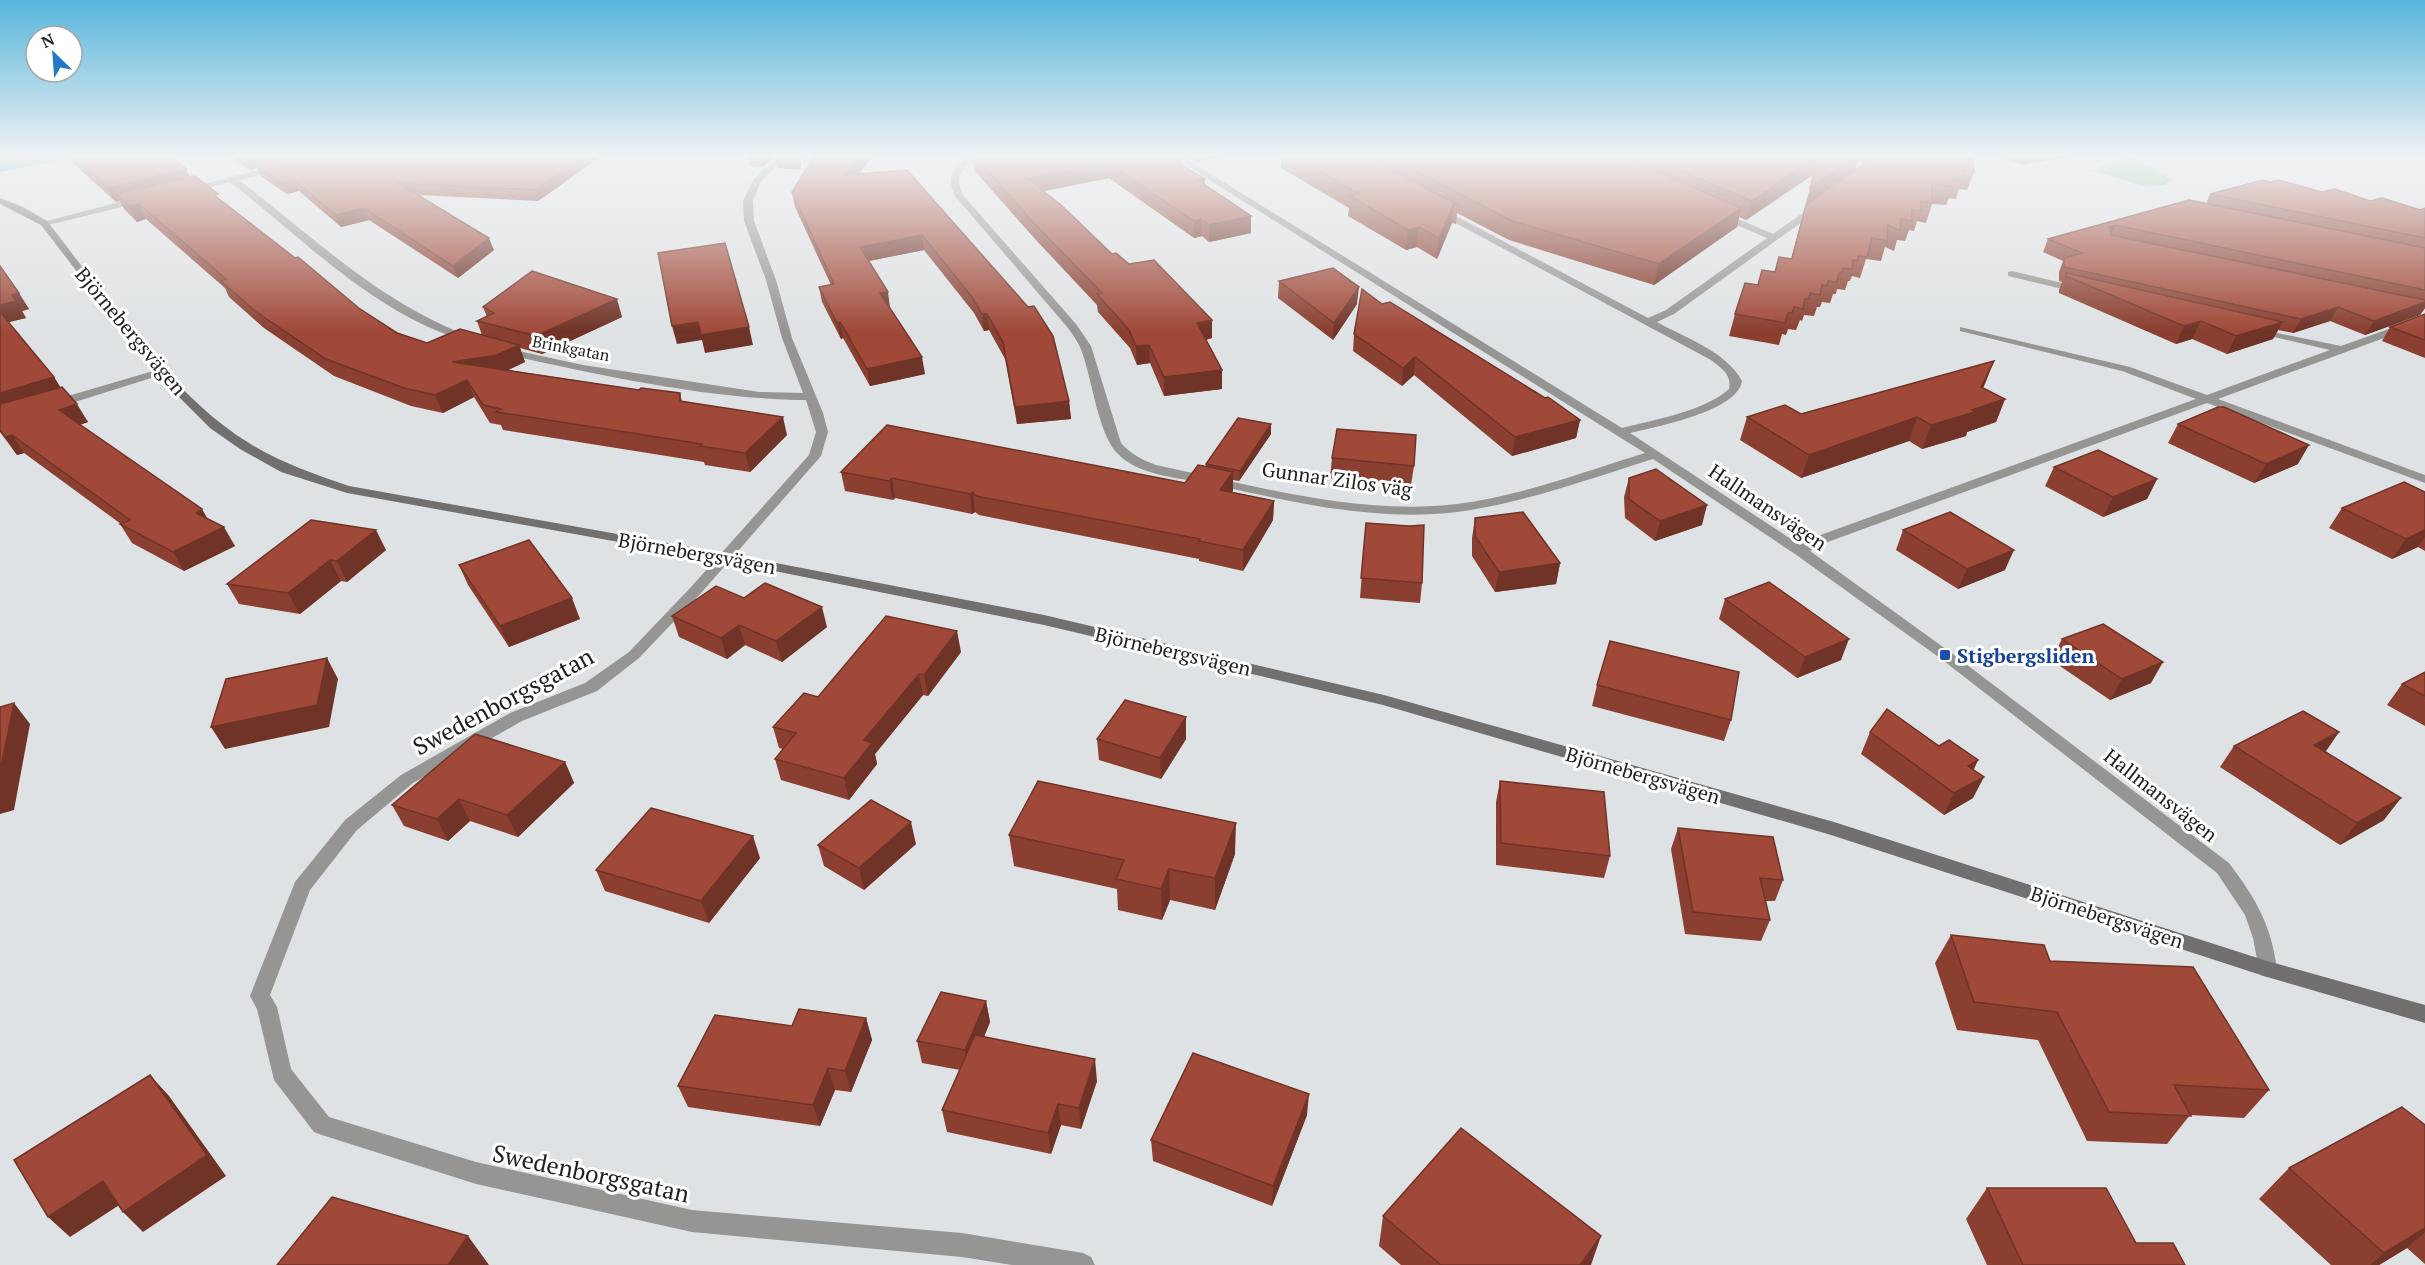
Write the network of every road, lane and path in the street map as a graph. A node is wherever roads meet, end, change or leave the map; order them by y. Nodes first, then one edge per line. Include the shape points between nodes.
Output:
1 (27, 213) edge
2 (85, 213) edge
3 (274, 213) edge
4 (749, 213) edge
5 (974, 213) edge
6 (1267, 213) edge
7 (1445, 213) edge
8 (1716, 213) edge
9 (1809, 213) edge
10 (44, 223) junction
11 (1774, 238) junction
12 (2012, 274) dead end
13 (2088, 292) edge
14 (2413, 308) edge
15 (2425, 311) edge
16 (2425, 319) edge
17 (1649, 322) junction
18 (2249, 328) edge
19 (1964, 329) dead end
20 (2342, 349) junction
21 (160, 372) junction
22 (812, 397) junction
23 (2208, 399) junction
24 (39, 408) edge
25 (1620, 432) junction
26 (1655, 454) junction
27 (2425, 478) edge
28 (1800, 551) junction
29 (724, 557) junction
30 (2267, 969) junction
31 (2425, 1014) edge
32 (1083, 1265) edge

1 - 10 street, Björnebergsvägen
2 - 10 street
3 - 22 street, Brinkgatan via 344,269 412,315 462,338 522,356 583,368 759,396
4 - 22 street, Swedenborgsgatan via 787,338
5 - 26 street, Gunnar Zilos väg via 1085,346 1115,443 1134,462 1310,499 1384,509 1427,510 1515,496
6 - 25 street, Hallmansvägen
7 - 17 street
8 - 11 street
9 - 11 street
10 - 21 street, Björnebergsvägen
11 - 17 street via 1670,312
12 - 13 street
14 - 15 street
16 - 20 street
17 - 25 street via 1730,369 1735,388 1719,401
18 - 20 street
19 - 23 street via 2126,369
20 - 23 street
21 - 24 street
21 - 29 street, Björnebergsvägen via 214,425 244,447 286,469 346,489
22 - 29 street, Swedenborgsgatan via 822,432 815,456
23 - 27 street
23 - 28 street via 1820,540
25 - 26 street, Hallmansvägen
26 - 28 street, Hallmansvägen
28 - 30 street, Hallmansvägen via 1946,655 2223,868 2252,906 2265,941
29 - 30 street, Björnebergsvägen via 1044,621 1384,700 1834,829
29 - 32 street, Swedenborgsgatan via 639,650 591,687 516,717 407,779 351,825 302,887 260,996 267,1007 281,1073 322,1125 476,1173 692,1221 962,1245
30 - 31 street, Björnebergsvägen

